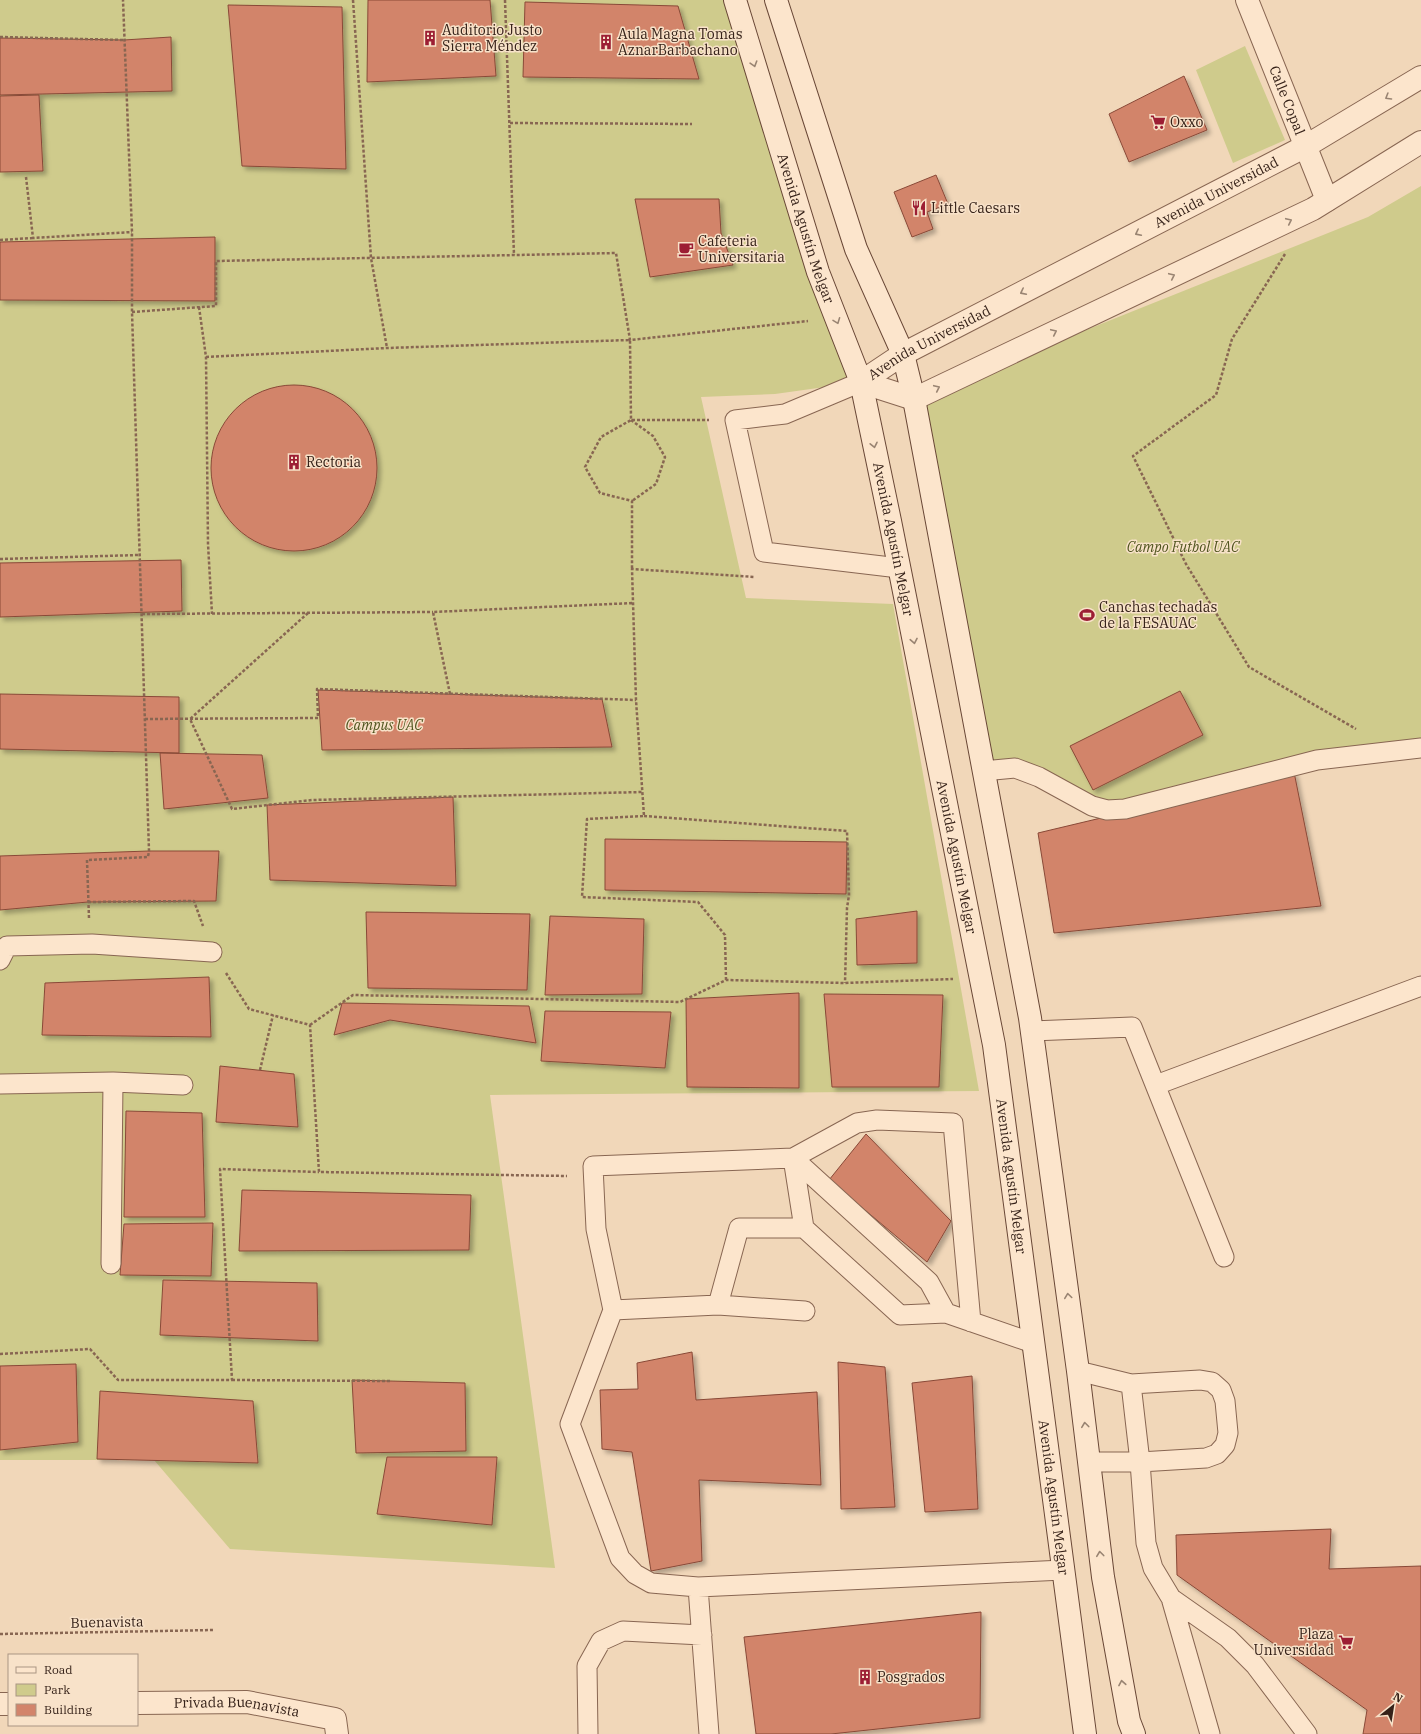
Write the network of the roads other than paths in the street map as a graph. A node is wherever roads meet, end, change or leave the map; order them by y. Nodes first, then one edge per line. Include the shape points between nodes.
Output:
1 (735, 0) edge
2 (776, 0) edge
3 (1247, 0) edge
4 (1421, 77) edge
5 (1421, 142) edge
6 (1306, 146) junction
7 (1327, 200) junction
8 (903, 354) junction
9 (861, 382) junction
10 (914, 399) junction
11 (899, 568) junction
12 (1421, 748) edge
13 (983, 771) junction
14 (212, 952) road end
15 (0, 960) edge
16 (1421, 986) edge
17 (1032, 1031) junction
18 (113, 1082) junction
19 (0, 1084) edge
20 (183, 1085) dead end
21 (1156, 1085) junction
22 (793, 1158) junction
23 (804, 1228) junction
24 (1224, 1257) dead end
25 (111, 1264) dead end
26 (718, 1305) junction
27 (613, 1310) junction
28 (805, 1311) dead end
29 (946, 1313) junction
30 (972, 1322) junction
31 (1033, 1343) junction
32 (1078, 1372) junction
33 (1131, 1384) junction
34 (1089, 1462) junction
35 (1140, 1462) junction
36 (1063, 1570) junction
37 (698, 1587) junction
38 (1171, 1598) junction
39 (702, 1635) junction
40 (138, 1703) edge
41 (336, 1726) edge
42 (1132, 1727) edge
43 (588, 1734) edge
44 (709, 1734) edge
45 (1085, 1734) edge
46 (1210, 1734) edge
47 (1307, 1734) edge

1 -> 9 main road, Avenida Agustín Melgar via 818,272
2 - 8 main road via 856,249
3 - 6 main road, Calle Copal
4 -> 6 main road, Avenida Universidad
5 - 7 main road
6 - 7 main road, Calle Copal
6 -> 8 main road, Avenida Universidad
10 -> 7 main road via 1313,209
8 - 9 main road, Avenida Universidad
8 - 10 main road
9 - 10 main road, Avenida Universidad
9 -> 11 main road, Avenida Agustín Melgar
9 - 11 lane via 784,414 735,420 764,552
10 - 13 main road
11 -> 31 main road, Avenida Agustín Melgar via 994,1045
12 - 13 lane via 1317,760 1125,809 1107,810 1092,806 1039,777 1015,768
13 - 17 main road
14 - 15 lane via 92,944 7,946
16 - 21 lane
17 - 21 lane via 1132,1027
32 -> 17 main road
18 - 19 lane
18 - 20 lane
18 - 25 lane
21 - 24 lane
22 - 23 lane
22 - 27 lane via 593,1166 596,1229
22 - 29 lane via 929,1282
22 - 30 lane via 857,1123 877,1120 953,1123
23 - 26 lane via 740,1228
23 - 29 lane via 900,1315
26 - 27 lane
26 - 28 lane
27 - 37 lane via 570,1424 620,1558 635,1574 650,1583
29 - 30 lane
30 - 31 lane
31 - 36 main road, Avenida Agustín Melgar
32 - 33 lane
34 -> 32 main road
33 - 35 lane
33 - 35 lane via 1200,1380 1212,1382 1221,1390 1225,1401 1228,1433 1225,1445 1217,1454 1206,1458
34 - 35 lane
42 -> 34 main road via 1103,1577
35 - 38 lane via 1146,1543 1153,1568
36 - 37 lane
36 - 45 main road, Avenida Agustín Melgar
37 - 39 lane
38 - 46 lane
38 - 47 lane via 1228,1638 1256,1665
39 - 43 lane via 623,1631 601,1641 587,1666
39 - 44 lane
40 - 41 main road, Privada Buenavista via 247,1702

